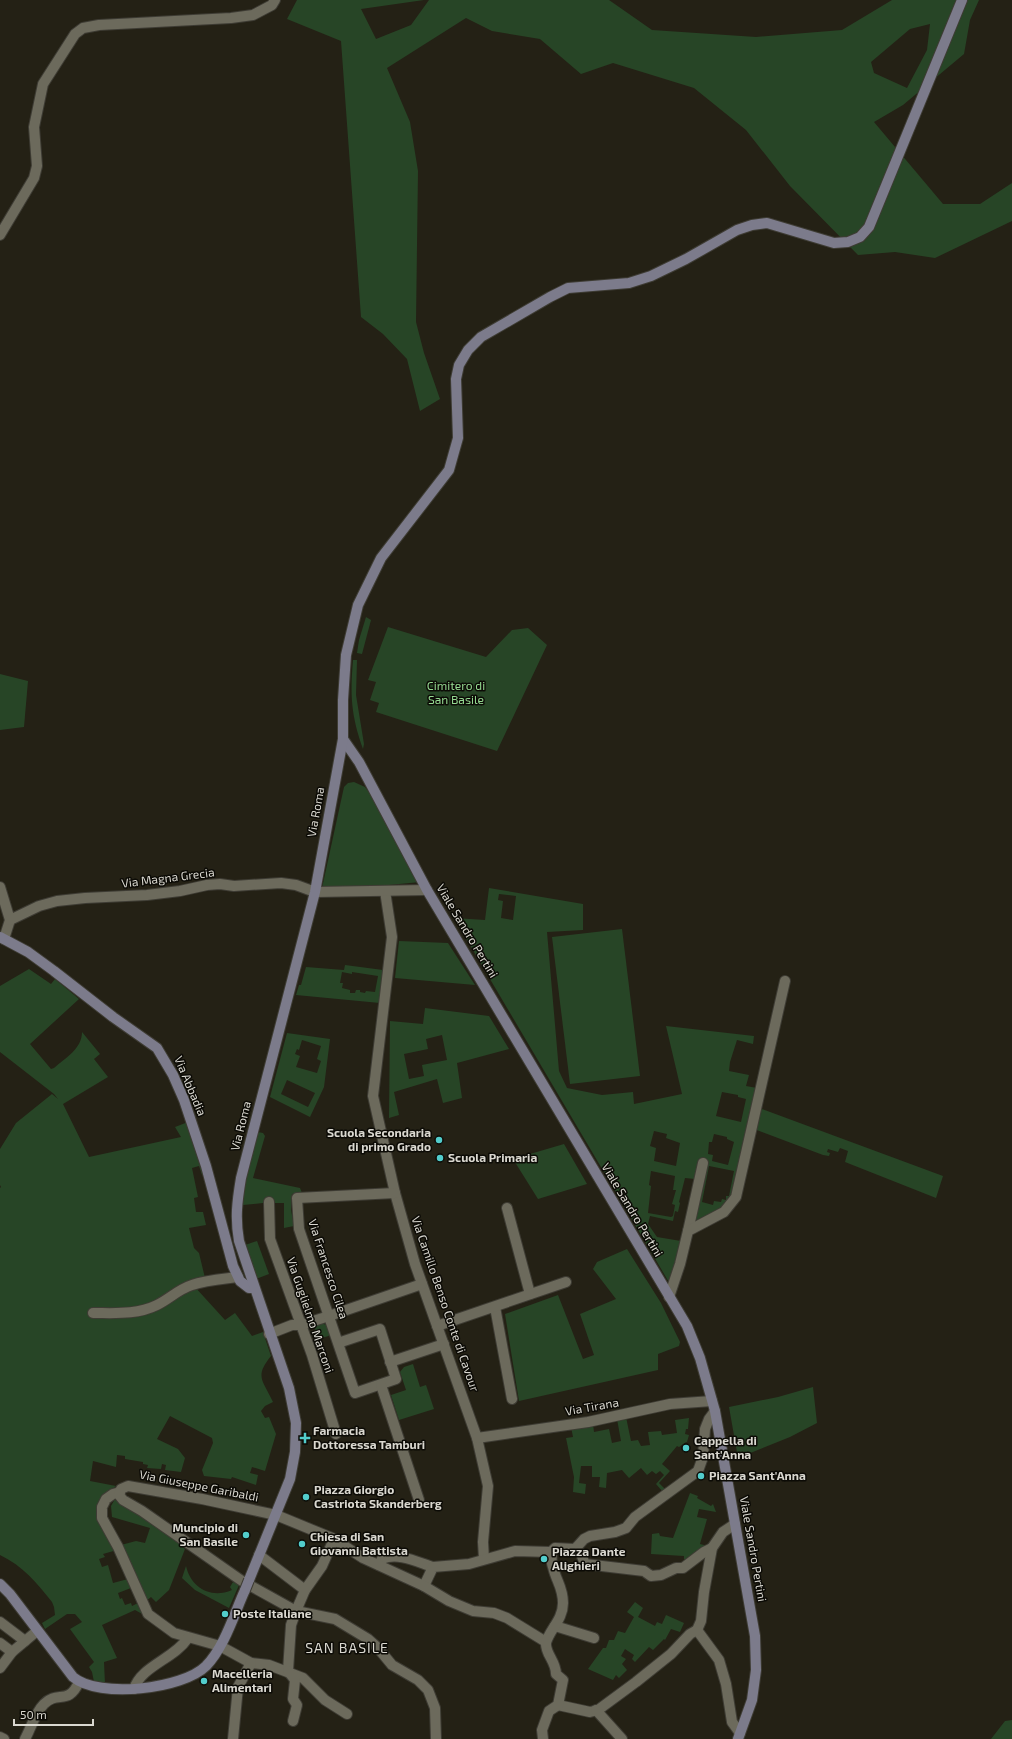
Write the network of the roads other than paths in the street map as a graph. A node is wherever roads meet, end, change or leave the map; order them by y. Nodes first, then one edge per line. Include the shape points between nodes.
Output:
1 (275, 0) edge
2 (962, 0) edge
3 (0, 235) edge
4 (343, 739) junction
5 (0, 887) edge
6 (427, 890) junction
7 (385, 891) junction
8 (315, 892) junction
9 (10, 920) junction
10 (2, 938) edge
11 (785, 981) dead end
12 (703, 1163) dead end
13 (395, 1193) junction
14 (269, 1202) dead end
15 (507, 1208) dead end
16 (688, 1231) junction
17 (238, 1277) junction
18 (566, 1282) dead end
19 (422, 1284) junction
20 (254, 1288) junction
21 (530, 1294) junction
22 (669, 1297) junction
23 (495, 1307) junction
24 (93, 1313) dead end
25 (329, 1316) junction
26 (301, 1325) junction
27 (437, 1326) junction
28 (269, 1334) junction
29 (338, 1343) junction
30 (444, 1344) junction
31 (390, 1362) junction
32 (381, 1385) junction
33 (512, 1399) dead end
34 (714, 1406) junction
35 (336, 1434) dead end
36 (477, 1438) junction
37 (120, 1492) junction
38 (419, 1500) dead end
39 (276, 1514) junction
40 (735, 1524) junction
41 (334, 1539) junction
42 (712, 1548) junction
43 (575, 1549) junction
44 (551, 1552) junction
45 (259, 1555) junction
46 (484, 1559) junction
47 (379, 1565) junction
48 (433, 1567) junction
49 (0, 1584) edge
50 (249, 1586) junction
51 (424, 1586) junction
52 (305, 1590) junction
53 (296, 1610) junction
54 (0, 1622) edge
55 (555, 1626) junction
56 (697, 1630) junction
57 (37, 1631) junction
58 (188, 1638) junction
59 (594, 1638) dead end
60 (25, 1641) junction
61 (546, 1642) junction
62 (0, 1643) edge
63 (220, 1646) junction
64 (12, 1652) junction
65 (250, 1663) junction
66 (0, 1668) edge
67 (288, 1671) junction
68 (79, 1682) junction
69 (134, 1689) junction
70 (558, 1705) junction
71 (596, 1710) junction
72 (347, 1714) dead end
73 (293, 1721) dead end
74 (739, 1736) edge
75 (0, 1737) edge
76 (4, 1739) edge
77 (24, 1739) edge
78 (233, 1739) edge
79 (436, 1739) edge
80 (543, 1739) edge
81 (622, 1739) edge

1 - 3 street via 272,5 253,15 98,25 84,28 75,34 43,84 34,127 34,178
2 - 4 street, Via Roma via 869,227 860,237 848,242 834,243 767,224 752,225 737,230 651,276 629,283 568,288 481,337 468,350 459,365 456,378 458,438 449,470 381,558 358,605 346,655
4 - 6 street, Viale Sandro Pertini via 359,762
4 - 8 street, Via Roma
5 - 9 street
6 - 7 street, Via Magna Grecia
6 - 22 street, Viale Sandro Pertini
7 - 8 street, Via Magna Grecia
7 - 13 street, Via Camillo Benso Conte di Cavour via 392,937 373,1096
8 - 9 street, Via Magna Grecia via 281,883 207,885 147,895 57,902 39,906
8 - 20 street, Via Roma via 241,1178 236,1207 239,1241
9 - 10 street
10 - 17 street, Via Abbadia via 54,971 157,1048 163,1056 186,1107
11 - 16 street via 736,1197 724,1212
12 - 16 street
13 - 19 street, Via Camillo Benso Conte di Cavour
13 - 25 street, Via Francesco Cilea via 297,1198 299,1229
14 - 26 street, Via Guglielmo Marconi via 270,1239
15 - 21 street
16 - 22 street
17 - 20 street via 249,1288
17 - 24 street via 192,1284 146,1310 126,1314
18 - 21 street
19 - 25 street
19 - 27 street, Via Camillo Benso Conte di Cavour
20 - 28 street, Via Roma
21 - 23 street
22 - 34 street, Viale Sandro Pertini via 687,1326 700,1358
23 - 27 street
23 - 33 street
25 - 26 street
25 - 29 street, Via Francesco Cilea
26 - 28 street via 292,1325
26 - 35 street, Via Guglielmo Marconi
27 - 30 street, Via Camillo Benso Conte di Cavour
28 - 39 street, Via Roma via 289,1388 296,1423 295,1452 290,1479
29 - 31 street via 380,1329
29 - 32 street, Via Francesco Cilea via 355,1393
30 - 31 street
30 - 36 street, Via Camillo Benso Conte di Cavour
31 - 32 street via 396,1380
32 - 38 street
34 - 36 street, Via Tirana via 670,1404 588,1422
34 - 40 street, Viale Sandro Pertini
34 - 43 street via 705,1429 703,1457 698,1471 635,1517 626,1528 584,1538
36 - 46 street, Via Camillo Benso Conte di Cavour via 488,1486
37 - 39 street, Via Giuseppe Garibaldi via 123,1487 128,1486
37 - 50 street via 122,1500 142,1511
37 - 58 street, Via Giuseppe Garibaldi via 106,1499 102,1507 102,1518 148,1614 168,1630
39 - 41 street, Via Giuseppe Garibaldi
39 - 45 street, Via Roma
40 - 42 street via 723,1532
40 - 74 street, Viale Sandro Pertini via 756,1636 756,1670 752,1700
41 - 47 street, Via Giuseppe Garibaldi
41 - 52 street via 322,1566
42 - 43 street via 682,1568 651,1576 644,1571 585,1564 581,1554
42 - 56 street via 701,1621
43 - 44 street via 555,1548
44 - 46 street via 515,1551
44 - 55 street via 552,1567 563,1592 560,1617
45 - 50 street, Via Roma
45 - 52 street
46 - 48 street via 468,1564
47 - 48 street via 382,1559 389,1556
47 - 51 street, Via Giuseppe Garibaldi
48 - 51 street
49 - 57 street
50 - 53 street
50 - 63 street, Via Roma
51 - 61 street, Via Giuseppe Garibaldi via 473,1611 494,1613 507,1618
52 - 53 street
53 - 67 street via 291,1625
53 - 79 street via 335,1619 348,1626 378,1648 392,1665 424,1684 433,1701
54 - 60 street
55 - 59 street
55 - 61 street
56 - 71 street via 636,1682
56 - 74 street via 720,1660 732,1722
57 - 60 street
57 - 68 street via 67,1671
58 - 63 street
58 - 69 street via 182,1647 136,1681
60 - 64 street
61 - 70 street via 547,1653 556,1666 556,1674 563,1680
62 - 64 street
63 - 65 street
63 - 69 street, Via Roma via 206,1666 196,1674 180,1680
64 - 66 street
65 - 67 street
65 - 78 street via 238,1687
67 - 72 street via 303,1678 325,1700
67 - 73 street via 295,1680 293,1699 297,1705
68 - 69 street, Via Roma via 109,1690
68 - 77 street via 72,1694 52,1699 43,1705
70 - 71 street via 590,1712
70 - 80 street via 549,1711 542,1730
71 - 81 street
75 - 76 street

